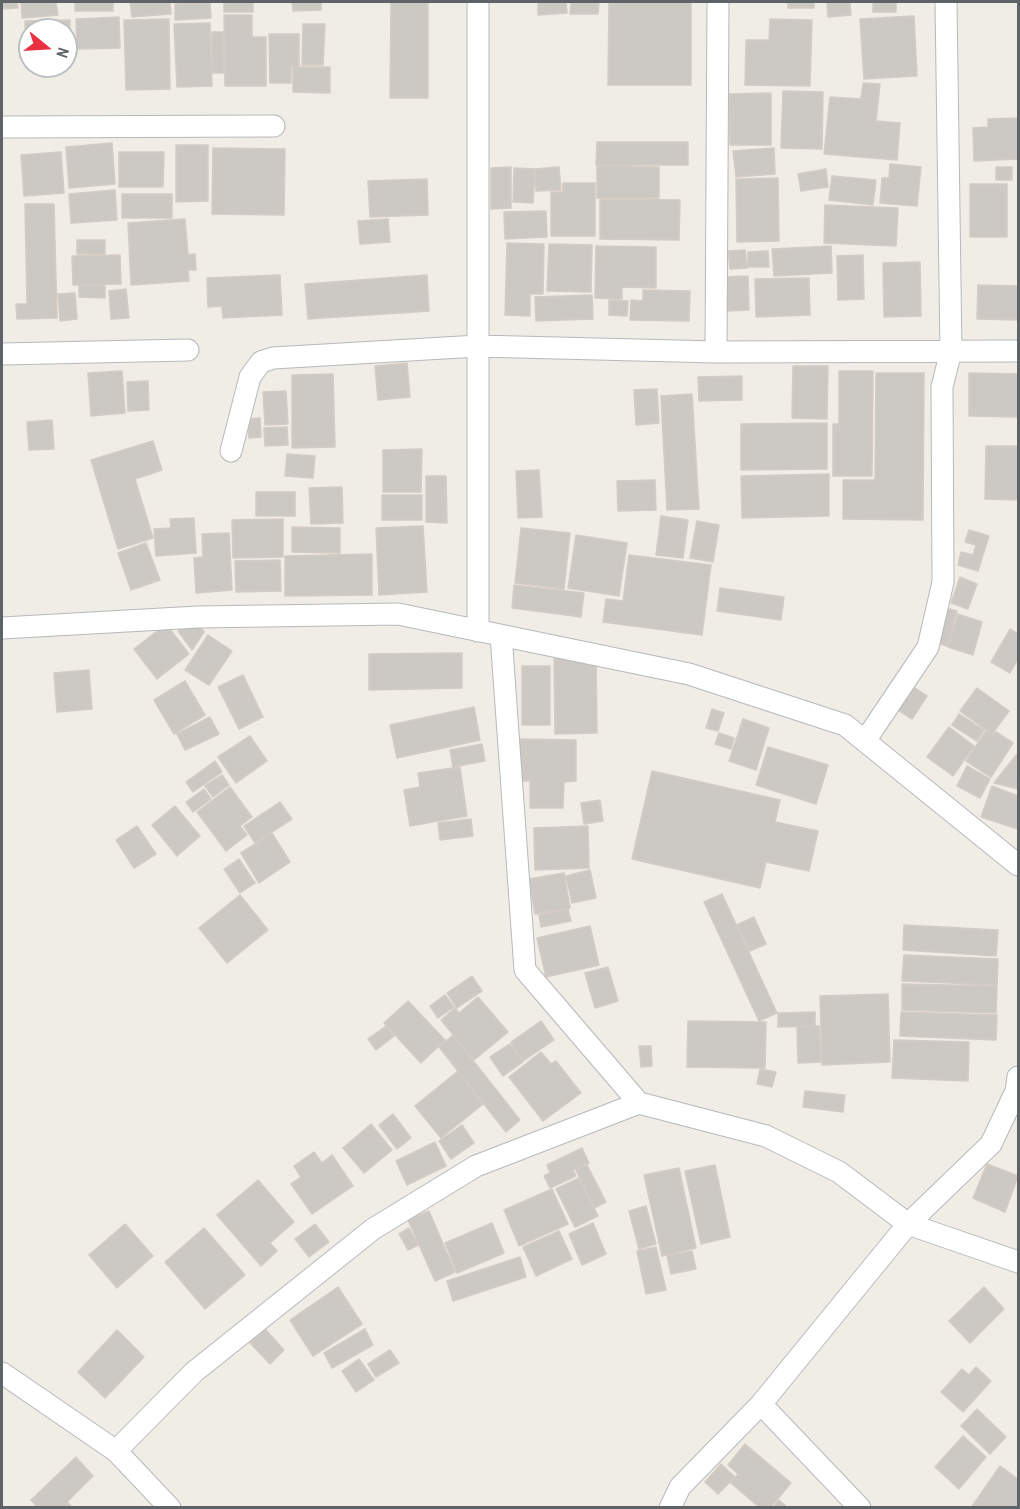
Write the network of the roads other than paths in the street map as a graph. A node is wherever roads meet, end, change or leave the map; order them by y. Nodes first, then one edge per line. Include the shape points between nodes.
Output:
1 (478, 2) edge
2 (718, 2) edge
3 (946, 2) edge
4 (274, 126) dead end
5 (2, 127) edge
6 (478, 346) junction
7 (188, 350) dead end
8 (951, 351) junction
9 (1018, 351) edge
10 (716, 352) junction
11 (2, 354) edge
12 (231, 452) dead end
13 (2, 628) edge
14 (478, 631) junction
15 (501, 635) junction
16 (865, 741) junction
17 (1018, 865) edge
18 (1018, 1077) edge
19 (639, 1103) junction
20 (908, 1224) junction
21 (1018, 1262) edge
22 (2, 1373) edge
23 (761, 1404) junction
24 (116, 1451) junction
25 (170, 1508) edge
26 (670, 1508) edge
27 (860, 1508) edge

1 - 6 street
2 - 10 street
3 - 8 street
4 - 5 street
6 - 10 street
6 - 12 street via 273,358 261,362 250,377
6 - 14 street
7 - 11 street
8 - 9 street
8 - 10 street
8 - 16 street via 942,387 943,582 928,647
13 - 14 street via 198,617 398,614
14 - 15 street
15 - 16 street via 688,674 845,725
15 - 19 street via 525,970
16 - 17 street
18 - 20 street via 1016,1091 991,1144
19 - 20 street via 766,1136 839,1172
19 - 24 street via 476,1166 372,1229 194,1372
20 - 21 street
20 - 23 street
22 - 24 street
23 - 26 street via 680,1487
23 - 27 street
24 - 25 street

